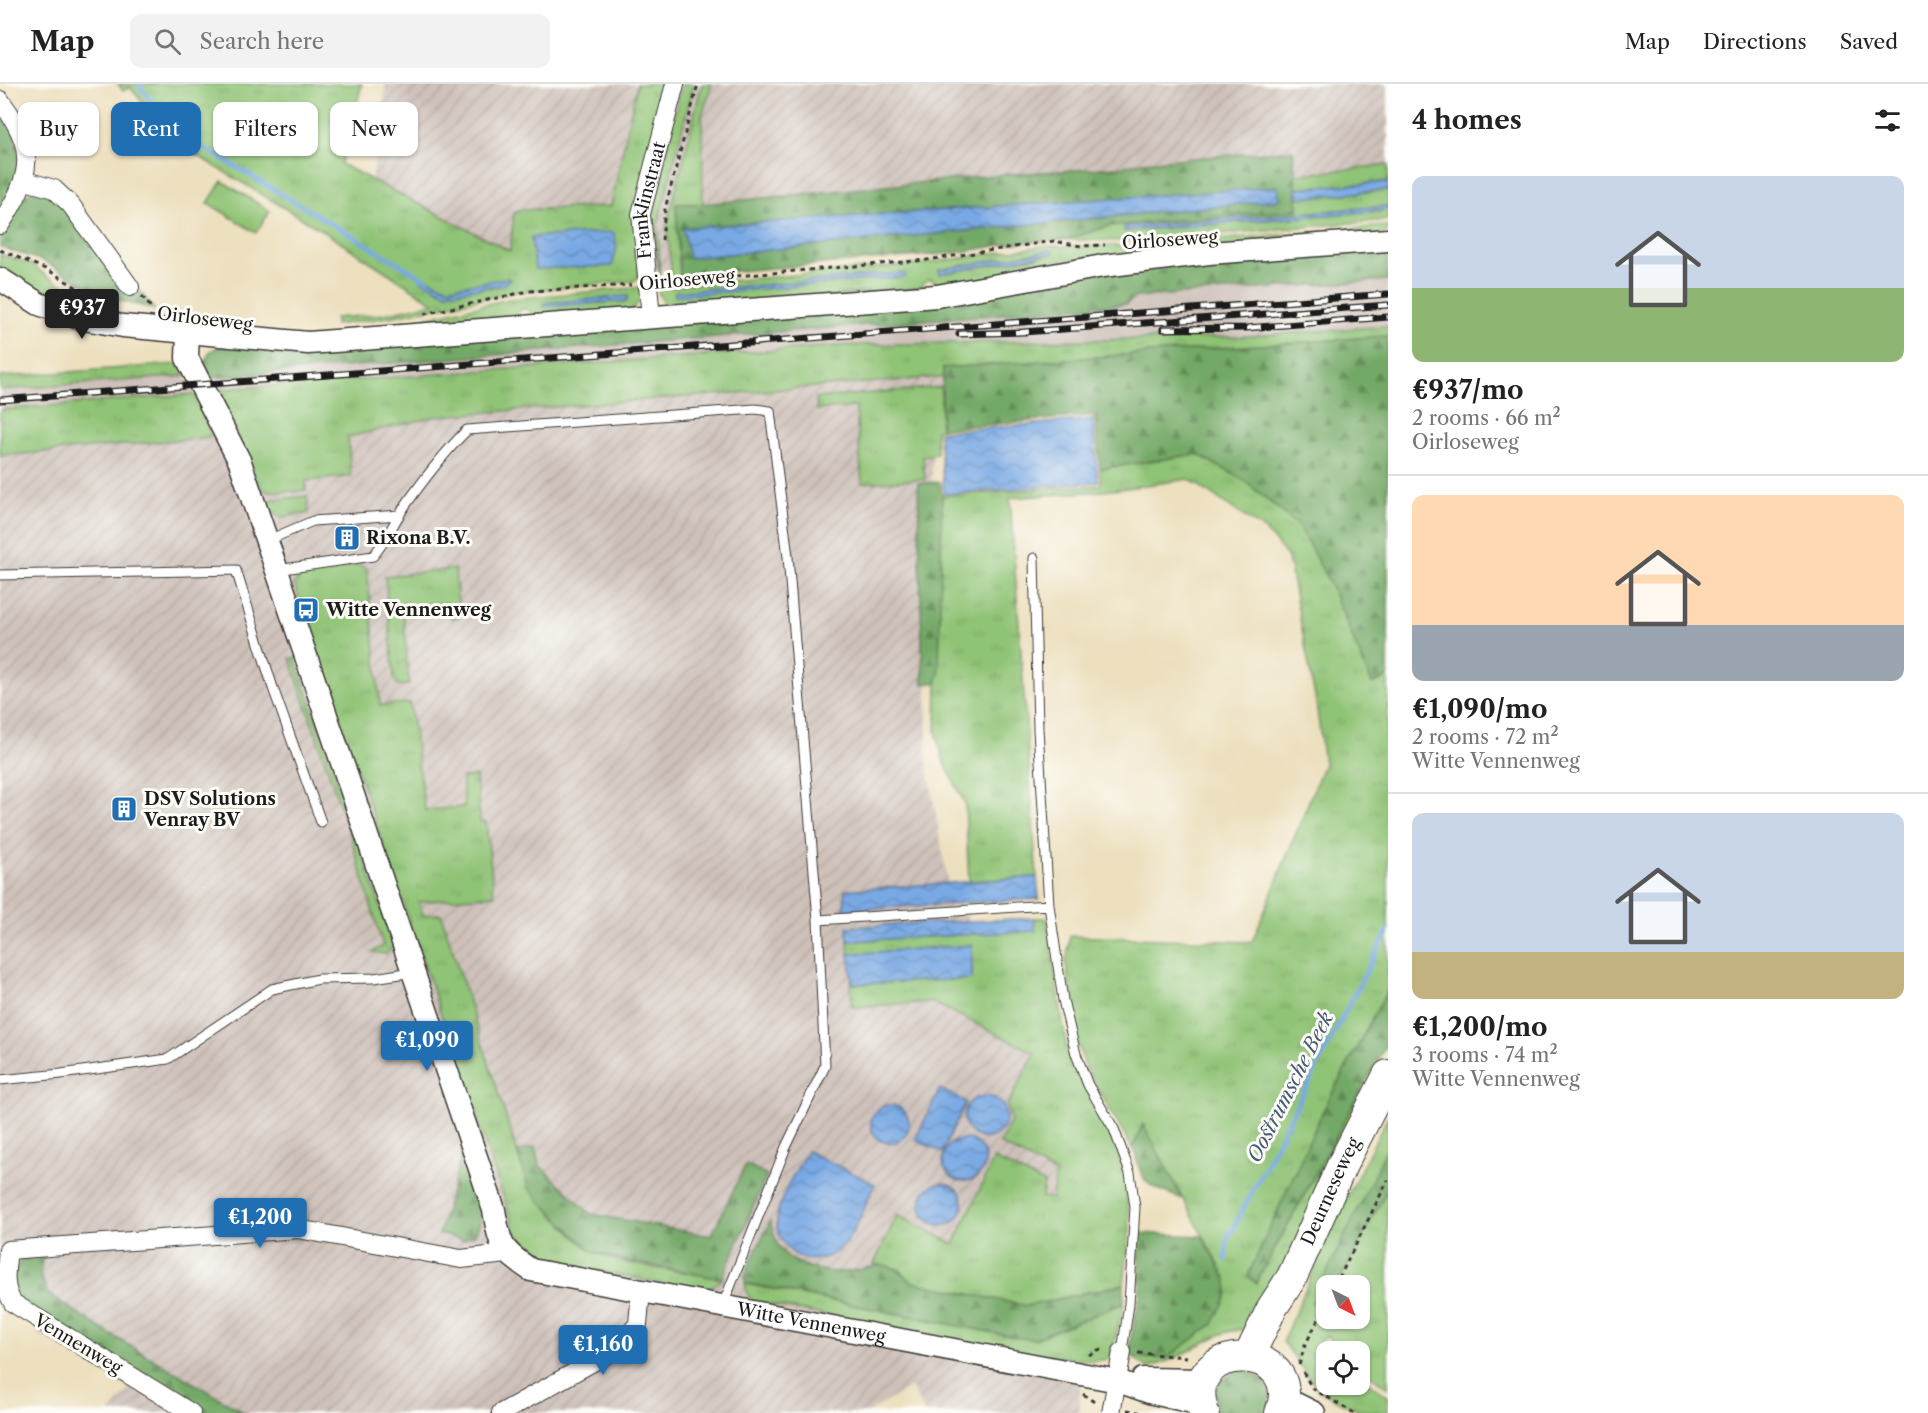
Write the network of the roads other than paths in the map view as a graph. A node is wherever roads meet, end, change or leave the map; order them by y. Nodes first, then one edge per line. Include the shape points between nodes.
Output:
1 (675, 84) edge
2 (0, 100) edge
3 (26, 181) junction
4 (0, 225) edge
5 (1388, 240) edge
6 (0, 279) edge
7 (130, 287) dead end
8 (651, 317) junction
9 (188, 332) junction
10 (400, 515) junction
11 (266, 541) junction
12 (1034, 558) dead end
13 (277, 570) junction
14 (0, 575) edge
15 (321, 822) dead end
16 (1049, 906) junction
17 (818, 920) junction
18 (415, 972) junction
19 (1388, 1075) edge
20 (0, 1080) edge
21 (4, 1249) edge
22 (507, 1254) junction
23 (641, 1292) junction
24 (722, 1307) junction
25 (1122, 1352) joint
26 (1273, 1363) junction
27 (1118, 1381) junction
28 (1199, 1389) edge
29 (1282, 1406) edge
30 (191, 1413) edge
31 (501, 1413) edge
32 (1111, 1413) edge
33 (1314, 1413) edge

1 - 8 street, Franklinstraat via 641,214 657,283
2 - 3 street via 19,124 27,156
3 - 4 street
3 - 7 street via 54,189 71,205
5 - 8 street, Oirloseweg via 1126,263 937,296
6 - 9 street, Oirloseweg via 39,304 79,318
8 - 9 street, Oirloseweg via 308,343
9 - 11 street via 187,358 240,462
10 - 11 lane via 313,521
10 - 13 lane via 373,556
10 - 17 lane via 444,453 467,430 770,411 788,557
11 - 13 street
12 - 16 lane via 1038,729
13 - 18 street
14 - 15 lane via 236,570
16 - 17 lane
16 - 25 lane via 1063,1000 1076,1054 1088,1085 1114,1129 1130,1173 1135,1207
17 - 24 lane via 825,1066 786,1147
18 - 20 lane via 374,978 319,979 272,989 168,1059
18 - 22 street
19 - 26 main road, Deurneseweg via 1292,1277
21 - 22 street via 298,1229 461,1259
21 - 30 street, Vennenweg via 6,1293 13,1303
22 - 23 street, Witte Vennenweg via 531,1270
23 - 24 street, Witte Vennenweg
23 - 31 street via 638,1324 618,1348
24 - 27 street, Witte Vennenweg
25 - 27 street
26 - 28 main road via 1227,1358 1210,1371
26 - 29 main road via 1282,1387
27 - 28 street, Witte Vennenweg via 1149,1392
27 - 32 street
29 - 33 street

